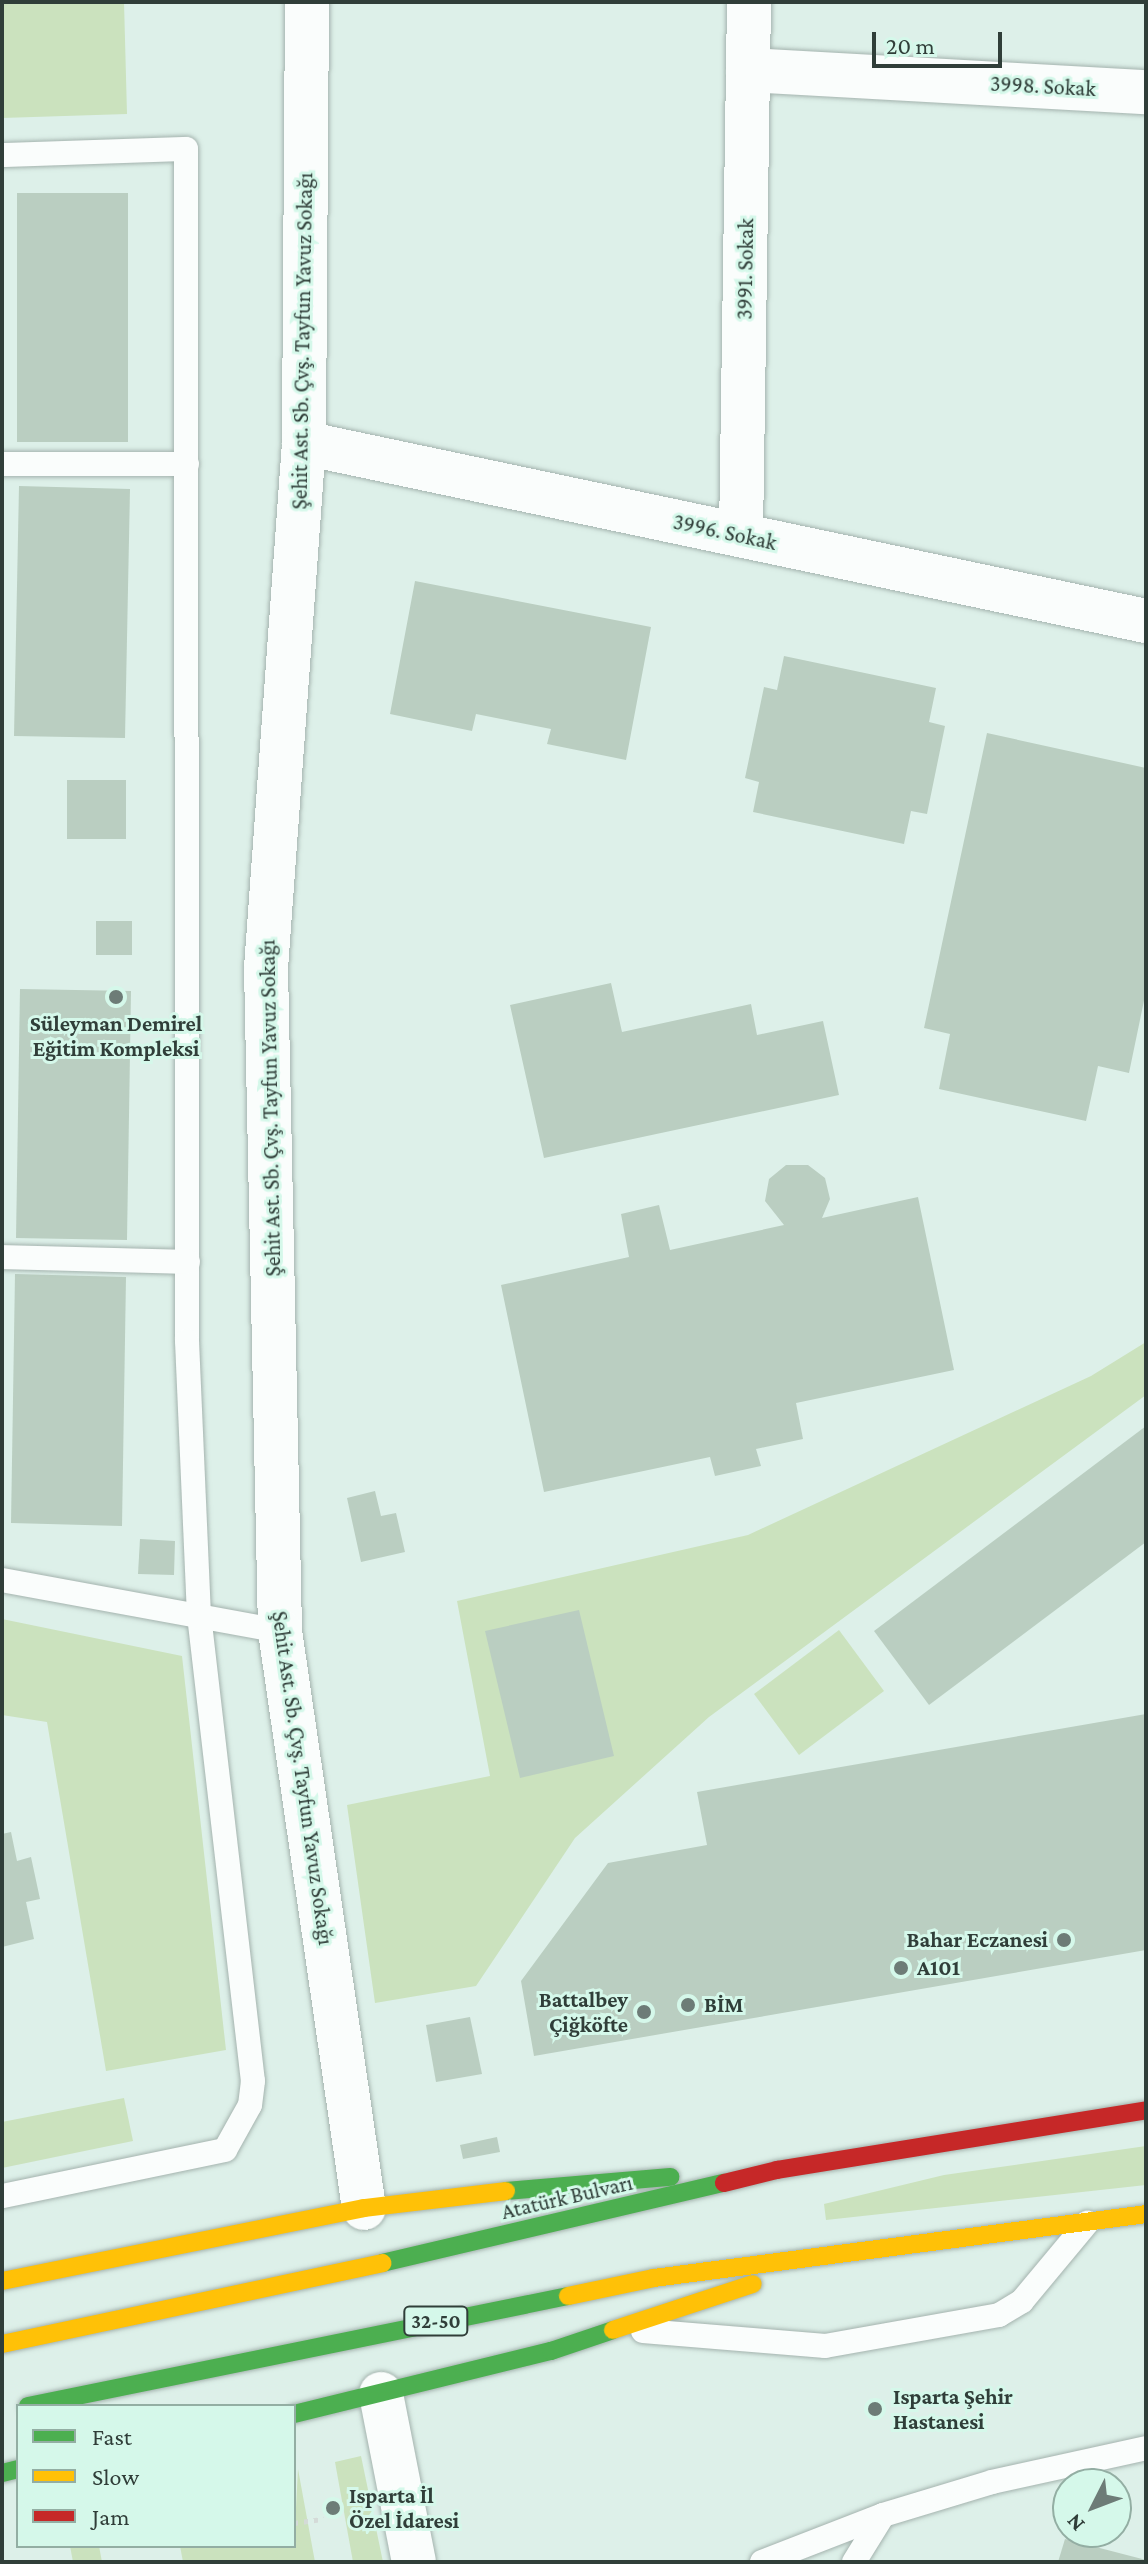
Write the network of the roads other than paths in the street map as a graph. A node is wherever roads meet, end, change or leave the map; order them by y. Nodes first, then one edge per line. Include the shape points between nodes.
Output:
1 (307, 2) edge
2 (749, 2) edge
3 (748, 70) junction
4 (1146, 92) edge
5 (2, 155) edge
6 (304, 443) junction
7 (2, 464) edge
8 (187, 464) junction
9 (741, 535) junction
10 (1146, 621) edge
11 (2, 1257) edge
12 (188, 1262) junction
13 (2, 1580) edge
14 (199, 1615) junction
15 (280, 1631) junction
16 (1146, 2110) edge
17 (777, 2170) junction
18 (2, 2196) edge
19 (364, 2208) junction
20 (1146, 2214) edge
21 (1089, 2220) junction
22 (847, 2253) junction
23 (2, 2281) edge
24 (621, 2329) junction
25 (2, 2344) edge
26 (381, 2394) junction
27 (38, 2404) edge
28 (296, 2414) edge
29 (1146, 2448) edge
30 (883, 2515) junction
31 (414, 2562) edge
32 (762, 2562) edge
33 (854, 2562) edge

1 - 6 street, Şehit Ast. Sb. Çvş. Tayfun Yavuz Sokağı
2 - 3 street, 3991. Sokak
3 - 4 street, 3998. Sokak
3 - 9 street, 3991. Sokak
5 - 8 lane via 186,149
6 - 9 street, 3996. Sokak
6 - 15 street, Şehit Ast. Sb. Çvş. Tayfun Yavuz Sokağı via 266,968
7 - 8 lane
8 - 12 lane
9 - 10 street, 3996. Sokak
11 - 12 lane
12 - 14 lane
13 - 14 lane
14 - 15 lane
14 - 18 lane via 253,2081 250,2105 225,2150
15 - 19 street, Şehit Ast. Sb. Çvş. Tayfun Yavuz Sokağı
16 - 17 main road, Atatürk Bulvarı
17 - 19 main road via 565,2184
17 - 25 main road, Atatürk Bulvarı via 569,2223
19 - 23 main road
20 - 21 main road, 32-50
21 - 22 main road, 32-50
21 - 24 lane via 1022,2301 999,2315 825,2346
22 - 24 main road
22 - 27 main road, 32-50 via 557,2296
24 - 26 main road
26 - 28 main road
26 - 31 street
29 - 30 lane via 992,2482
30 - 32 lane
30 - 33 lane

